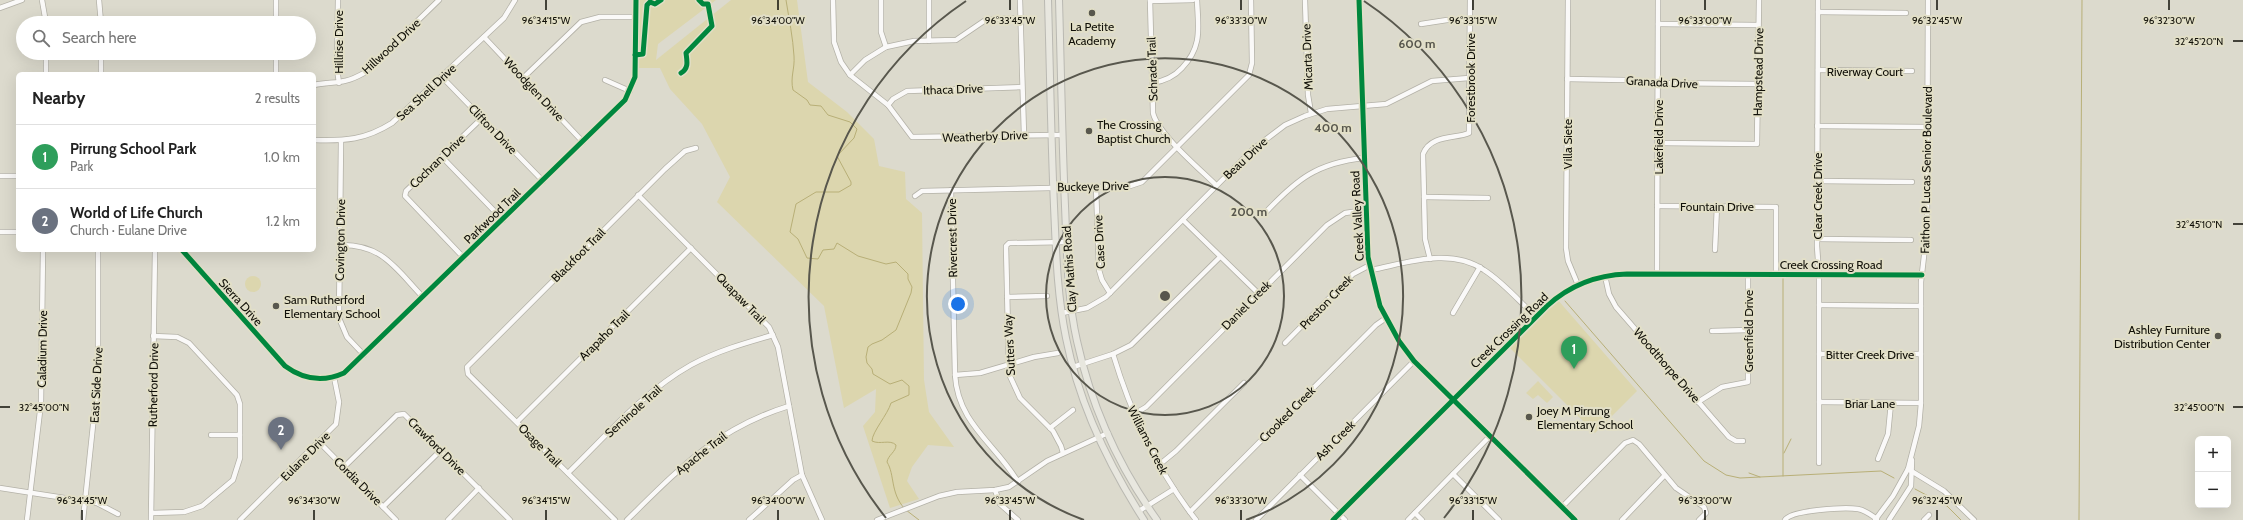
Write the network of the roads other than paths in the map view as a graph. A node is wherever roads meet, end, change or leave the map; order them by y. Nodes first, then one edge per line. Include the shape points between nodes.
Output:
1 (22, 0) edge
2 (42, 0) edge
3 (99, 0) edge
4 (276, 0) edge
5 (338, 0) edge
6 (439, 0) edge
7 (515, 0) edge
8 (636, 0) edge
9 (833, 0) edge
10 (882, 0) edge
11 (929, 0) edge
12 (1020, 0) edge
13 (1048, 0) edge
14 (1059, 0) edge
15 (1193, 0) edge
16 (1197, 0) edge
17 (1250, 0) edge
18 (1305, 0) edge
19 (1359, 0) edge
20 (1470, 0) edge
21 (1568, 0) edge
22 (1658, 0) edge
23 (1759, 0) edge
24 (1818, 0) edge
25 (1928, 0) edge
26 (1150, 1) edge
27 (0, 8) edge
28 (1818, 12) junction
29 (1906, 13) dead end
30 (45, 16) edge
31 (100, 16) edge
32 (276, 16) edge
33 (636, 17) junction
34 (1020, 18) junction
35 (1470, 20) junction
36 (1060, 21) junction
37 (1048, 22) junction
38 (1421, 24) dead end
39 (1658, 24) junction
40 (1758, 25) junction
41 (484, 37) junction
42 (929, 41) junction
43 (886, 47) junction
44 (46, 60) edge
45 (101, 60) edge
46 (276, 60) edge
47 (1818, 70) junction
48 (1912, 71) dead end
49 (46, 72) edge
50 (101, 72) edge
51 (276, 72) edge
52 (850, 75) junction
53 (442, 77) junction
54 (523, 78) junction
55 (1469, 78) junction
56 (1567, 79) junction
57 (605, 80) dead end
58 (339, 83) junction
59 (1152, 83) junction
60 (1658, 84) junction
61 (1758, 84) junction
62 (316, 85) edge
63 (1022, 87) junction
64 (630, 91) junction
65 (888, 105) junction
66 (1362, 106) junction
67 (1311, 114) junction
68 (482, 118) junction
69 (1817, 126) junction
70 (1927, 127) junction
71 (1051, 134) junction
72 (1024, 135) junction
73 (1062, 135) junction
74 (316, 140) edge
75 (341, 141) junction
76 (583, 142) junction
77 (1658, 143) junction
78 (696, 148) dead end
79 (1178, 148) junction
80 (442, 157) junction
81 (1364, 158) junction
82 (0, 176) edge
83 (16, 176) edge
84 (543, 181) junction
85 (1817, 181) junction
86 (1912, 182) dead end
87 (1216, 186) junction
88 (1053, 187) junction
89 (1064, 187) junction
90 (1096, 187) junction
91 (951, 190) junction
92 (638, 195) junction
93 (915, 196) dead end
94 (1424, 197) junction
95 (1488, 198) dead end
96 (1657, 206) junction
97 (1717, 206) junction
98 (1366, 210) junction
99 (1265, 212) dead end
100 (503, 220) junction
101 (1183, 220) junction
102 (0, 232) edge
103 (16, 232) edge
104 (1817, 239) junction
105 (1912, 240) dead end
106 (1056, 242) junction
107 (1066, 242) junction
108 (340, 245) junction
109 (691, 248) junction
110 (1715, 250) dead end
111 (43, 252) edge
112 (98, 252) edge
113 (155, 252) edge
114 (184, 252) edge
115 (1220, 257) junction
116 (464, 258) junction
117 (1430, 259) junction
118 (1370, 267) junction
119 (1480, 267) junction
120 (1657, 274) junction
121 (1748, 274) junction
122 (1776, 274) junction
123 (1819, 274) junction
124 (1922, 275) junction
125 (1604, 276) junction
126 (1578, 285) junction
127 (1110, 293) junction
128 (1258, 293) junction
129 (1047, 296) dead end
130 (423, 297) junction
131 (1007, 297) junction
132 (1819, 305) junction
133 (1921, 306) junction
134 (1072, 312) junction
135 (1062, 313) junction
136 (1453, 313) dead end
137 (1536, 317) junction
138 (1386, 318) junction
139 (1748, 330) junction
140 (1712, 331) dead end
141 (773, 335) junction
142 (153, 336) junction
143 (1285, 343) dead end
144 (1058, 353) dead end
145 (1113, 354) junction
146 (1819, 354) junction
147 (1921, 354) junction
148 (364, 355) junction
149 (1414, 361) junction
150 (1082, 365) junction
151 (285, 366) joint
152 (1008, 366) junction
153 (1073, 367) junction
154 (466, 369) joint
155 (955, 375) junction
156 (334, 377) junction
157 (1244, 383) dead end
158 (1454, 399) junction
159 (1698, 402) junction
160 (1819, 402) junction
161 (1891, 403) junction
162 (1921, 403) junction
163 (789, 406) junction
164 (1073, 410) dead end
165 (1134, 414) junction
166 (517, 422) junction
167 (1050, 428) junction
168 (1108, 433) junction
169 (211, 435) dead end
170 (240, 435) junction
171 (1490, 436) junction
172 (1098, 438) junction
173 (1742, 441) dead end
174 (319, 442) junction
175 (440, 451) junction
176 (1063, 453) junction
177 (1878, 459) dead end
178 (1912, 459) junction
179 (1819, 463) dead end
180 (1159, 465) junction
181 (344, 467) junction
182 (1908, 469) junction
183 (1913, 472) junction
184 (568, 473) junction
185 (1453, 474) junction
186 (802, 475) junction
187 (1300, 475) junction
188 (1664, 476) junction
189 (1018, 482) junction
190 (0, 488) edge
191 (479, 488) junction
192 (1174, 489) junction
193 (995, 490) junction
194 (30, 492) junction
195 (84, 501) junction
196 (1147, 506) junction
197 (383, 507) junction
198 (1562, 507) junction
199 (1139, 511) junction
200 (1190, 512) junction
201 (152, 513) junction
202 (1415, 513) junction
203 (118, 514) dead end
204 (1339, 514) junction
205 (1929, 515) dead end
206 (27, 520) edge
207 (83, 520) edge
208 (151, 520) edge
209 (240, 520) edge
210 (396, 520) edge
211 (448, 520) edge
212 (510, 520) edge
213 (615, 520) edge
214 (627, 520) edge
215 (750, 520) edge
216 (822, 520) edge
217 (877, 520) edge
218 (1018, 520) edge
219 (1144, 520) edge
220 (1157, 520) edge
221 (1196, 520) edge
222 (1256, 520) edge
223 (1333, 520) edge
224 (1345, 520) edge
225 (1408, 520) edge
226 (1422, 520) edge
227 (1499, 520) edge
228 (1575, 520) edge
229 (1622, 520) edge
230 (1699, 520) edge
231 (1785, 520) edge
232 (1876, 520) edge
233 (1889, 520) edge
234 (1924, 520) edge
235 (1974, 520) edge

1 - 27 street
2 - 30 street
3 - 31 street
4 - 32 street
5 - 58 street, Hillrise Drive
6 - 58 street, Hillwood Drive via 364,73 353,80
7 - 41 street, Sea Shell Drive via 504,18
8 - 33 street, Parkwood Trail
9 - 52 street via 834,42 841,62
10 - 43 street via 881,32
11 - 42 street
12 - 34 street
13 - 37 main road, Clay Mathis Road
14 - 36 main road, Clay Mathis Road
15 - 26 street
16 - 59 street via 1198,36 1195,52 1175,75 1168,80
17 - 79 street, Buckeye Drive via 1251,71 1244,82
18 - 67 street, Micarta Drive
19 - 66 street, Creek Valley Road
20 - 35 street, Forestbrook Drive
21 - 56 street, Villa Siete
22 - 39 street, Lakefield Drive
23 - 40 street, Hampstead Drive
24 - 28 street, Clear Creek Drive
25 - 70 street, Faithon P Lucas Senior Boulevard
26 - 59 street, Schrade Trail
28 - 29 street
28 - 47 street, Clear Creek Drive
33 - 54 street via 600,17 581,22
33 - 64 street, Parkwood Trail via 635,72
34 - 42 street via 992,19 978,24 956,40
34 - 63 street
35 - 38 street
35 - 55 street, Forestbrook Drive
36 - 37 main road
36 - 73 main road, Clay Mathis Road
37 - 71 main road, Clay Mathis Road
39 - 40 street
39 - 60 street, Lakefield Drive
40 - 61 street, Hampstead Drive
41 - 53 street, Sea Shell Drive
41 - 54 street, Woodglen Drive
42 - 43 street via 914,41
43 - 52 street via 865,60
44 - 49 street
45 - 50 street
46 - 51 street
47 - 48 street, Riverway Court
47 - 69 street, Clear Creek Drive
52 - 65 street
53 - 68 street, Clifton Drive
53 - 75 street, Sea Shell Drive via 392,123 376,133
54 - 76 street, Woodglen Drive
55 - 66 street, Beau Drive via 1432,81 1390,102
55 - 94 street, Forestbrook Drive via 1469,132 1442,138 1425,150
56 - 60 street, Granada Drive via 1625,80
56 - 126 street, Villa Siete via 1566,248 1568,261
57 - 64 street
58 - 62 street, Hillwood Drive
59 - 79 street, Schrade Trail via 1156,121
60 - 61 street, Granada Drive
60 - 77 street, Lakefield Drive
61 - 77 street, Hampstead Drive via 1757,144
63 - 65 street, Ithaca Drive via 907,91
63 - 72 street
64 - 76 street, Parkwood Trail via 619,107
65 - 72 street, Weatherby Drive via 902,121 909,135 916,138
66 - 67 street, Beau Drive via 1334,108
66 - 81 street, Creek Valley Road
67 - 87 street, Beau Drive via 1268,137
68 - 80 street, Cochran Drive
68 - 84 street, Clifton Drive
69 - 70 street
69 - 85 street, Clear Creek Drive
70 - 124 street, Faithon P Lucas Senior Boulevard via 1927,230
71 - 72 street, Weatherby Drive
71 - 73 street, Weatherby Drive
71 - 88 main road, Clay Mathis Road
73 - 89 main road, Clay Mathis Road
74 - 75 street, Sea Shell Drive
75 - 108 street, Covington Drive
76 - 84 street, Parkwood Trail
77 - 96 street, Lakefield Drive
78 - 92 street, Blackfoot Trail via 684,151
79 - 87 street, Schrade Trail
79 - 90 street, Buckeye Drive via 1142,182 1130,186
80 - 100 street
80 - 116 street, Cochran Drive via 406,191 405,196
81 - 98 street, Creek Valley Road
81 - 99 street via 1335,162 1310,172 1292,185
82 - 83 street
84 - 100 street, Parkwood Trail
85 - 86 street
85 - 104 street, Clear Creek Drive
87 - 101 street, Beau Drive
88 - 89 street, Buckeye Drive
88 - 91 street, Buckeye Drive
88 - 106 main road, Clay Mathis Road
89 - 90 street, Buckeye Drive
89 - 107 main road, Clay Mathis Road
90 - 127 street, Case Drive via 1099,270
91 - 93 street, Buckeye Drive via 922,191
91 - 155 street, Rivercrest Drive
92 - 109 street, Quapaw Trail
92 - 154 street, Blackfoot Trail via 469,362
94 - 95 street
94 - 117 street via 1425,240
96 - 97 street, Fountain Drive
96 - 120 street, Lakefield Drive
97 - 110 street
97 - 122 street, Fountain Drive via 1776,207
98 - 118 street, Creek Valley Road
98 - 128 street, Daniel Creek via 1349,212 1331,221
100 - 116 street, Parkwood Trail
101 - 115 street
101 - 127 street, Beau Drive
102 - 103 street
104 - 105 street
104 - 123 street, Clear Creek Drive
106 - 107 street
106 - 131 street, Sutters Way via 1007,244
106 - 135 main road, Clay Mathis Road
107 - 134 main road, Clay Mathis Road
108 - 130 street via 363,246 376,251
108 - 148 street, Covington Drive via 340,323 347,337
109 - 141 street, Quapaw Trail via 765,322
109 - 166 street, Arapaho Trail
111 - 194 street, Caladium Drive via 41,403
112 - 195 street, East Side Drive via 98,378
113 - 142 street, Rutherford Drive
114 - 151 street, Sierra Drive
115 - 128 street
115 - 145 street via 1140,338
116 - 130 street, Parkwood Trail
117 - 118 street, Preston Creek
117 - 119 street, Preston Creek via 1456,258
118 - 138 street, Creek Valley Road via 1378,300
118 - 143 street, Preston Creek via 1352,274
119 - 136 street
119 - 137 street, Preston Creek via 1492,275
120 - 121 street, Creek Crossing Road
120 - 125 street, Creek Crossing Road
121 - 122 street, Creek Crossing Road
121 - 139 street, Greenfield Drive
122 - 123 street, Creek Crossing Road
123 - 124 street, Creek Crossing Road
123 - 132 street, Clear Creek Drive
124 - 133 street, Faithon P Lucas Senior Boulevard
125 - 126 street, Creek Crossing Road
125 - 159 street, Woodthorpe Drive via 1616,307
126 - 137 street, Creek Crossing Road via 1554,299
127 - 134 street, Beau Drive via 1093,306
128 - 165 street, Daniel Creek via 1150,403
129 - 131 street
130 - 148 street, Parkwood Trail
131 - 152 street, Sutters Way
132 - 133 street
132 - 146 street, Clear Creek Drive
133 - 147 street, Faithon P Lucas Senior Boulevard
134 - 135 street, Beau Drive
134 - 150 main road, Clay Mathis Road
135 - 153 main road, Clay Mathis Road
137 - 158 street, Creek Crossing Road
138 - 149 street, Creek Valley Road
138 - 200 street, Crooked Creek via 1376,325
139 - 140 street
139 - 159 street, Greenfield Drive via 1748,382 1722,387
141 - 163 street, Quapaw Trail via 778,347
141 - 184 street, Seminole Trail via 723,350 677,374 646,396
142 - 170 street via 177,337 189,343 237,395 240,404
142 - 201 street, Rutherford Drive
144 - 152 street via 1034,357
145 - 150 street
145 - 165 street, Williams Creek
146 - 147 street, Bitter Creek Drive
146 - 160 street, Clear Creek Drive
147 - 162 street, Faithon P Lucas Senior Boulevard
148 - 156 street, Parkwood Trail via 352,368
149 - 158 street, Creek Valley Road
149 - 187 street, Ash Creek
150 - 153 street
150 - 168 main road, Clay Mathis Road
151 - 156 street, Parkwood Trail via 312,378
152 - 155 street via 980,373
152 - 167 street, Sutters Way via 1011,381 1020,398
153 - 172 main road, Clay Mathis Road
154 - 166 street, Osage Trail via 468,374
155 - 189 street, Rivercrest Drive via 959,398 972,425 1005,461
156 - 174 street, Eulane Drive via 339,396 338,419
157 - 180 street
158 - 171 street, Creek Valley Road
158 - 204 street, Creek Crossing Road
159 - 173 street, Woodthorpe Drive via 1729,437
160 - 161 street, Briar Lane
160 - 179 street, Clear Creek Drive
161 - 162 street, Briar Lane
161 - 177 street via 1888,434
162 - 178 street, Faithon P Lucas Senior Boulevard via 1918,437
163 - 186 street, Quapaw Trail
163 - 214 street, Apache Trail via 745,422 710,444 677,471
164 - 167 street
165 - 180 street, Williams Creek
166 - 184 street, Osage Trail
167 - 176 street, Sutters Way via 1058,439
168 - 172 street
168 - 196 main road, Clay Mathis Road via 1122,464
169 - 170 street
170 - 201 street via 240,458 233,480 208,502 184,512
171 - 185 street
171 - 198 street, Creek Valley Road
172 - 176 street
172 - 199 main road, Clay Mathis Road via 1126,492
174 - 181 street, Cordia Drive
174 - 209 street, Eulane Drive
175 - 181 street, Crawford Drive via 406,415 400,413
175 - 191 street, Crawford Drive
175 - 197 street
176 - 189 street
178 - 182 street, Faithon P Lucas Senior Boulevard
178 - 183 street, Faithon P Lucas Senior Boulevard
180 - 192 street, Williams Creek
181 - 197 street, Cordia Drive
182 - 183 street
182 - 232 street, Faithon P Lucas Senior Boulevard
183 - 233 street, Faithon P Lucas Senior Boulevard via 1909,490
183 - 235 street via 1944,491
184 - 213 street, Osage Trail
185 - 202 street
185 - 227 street
186 - 215 street via 793,480
186 - 216 street, Quapaw Trail
187 - 204 street
187 - 222 street, Ash Creek
188 - 198 street via 1639,444 1630,440
188 - 229 street
188 - 230 street via 1681,492 1704,507 1706,513
189 - 193 street
190 - 194 street
191 - 211 street
191 - 212 street, Crawford Drive
192 - 196 street
192 - 200 street, Williams Creek
193 - 217 street via 957,492 914,504
193 - 218 street via 1000,504
194 - 195 street
194 - 206 street, Caladium Drive
195 - 203 street via 97,503
195 - 207 street, East Side Drive
196 - 199 street
196 - 220 main road, Clay Mathis Road
197 - 210 street, Cordia Drive
198 - 228 street, Creek Valley Road
199 - 219 main road, Clay Mathis Road
200 - 221 street, Williams Creek
201 - 208 street, Rutherford Drive
202 - 225 street
202 - 226 street
204 - 223 street, Creek Crossing Road
204 - 224 street
205 - 234 street
231 - 232 street via 1799,512 1855,509 1864,511

